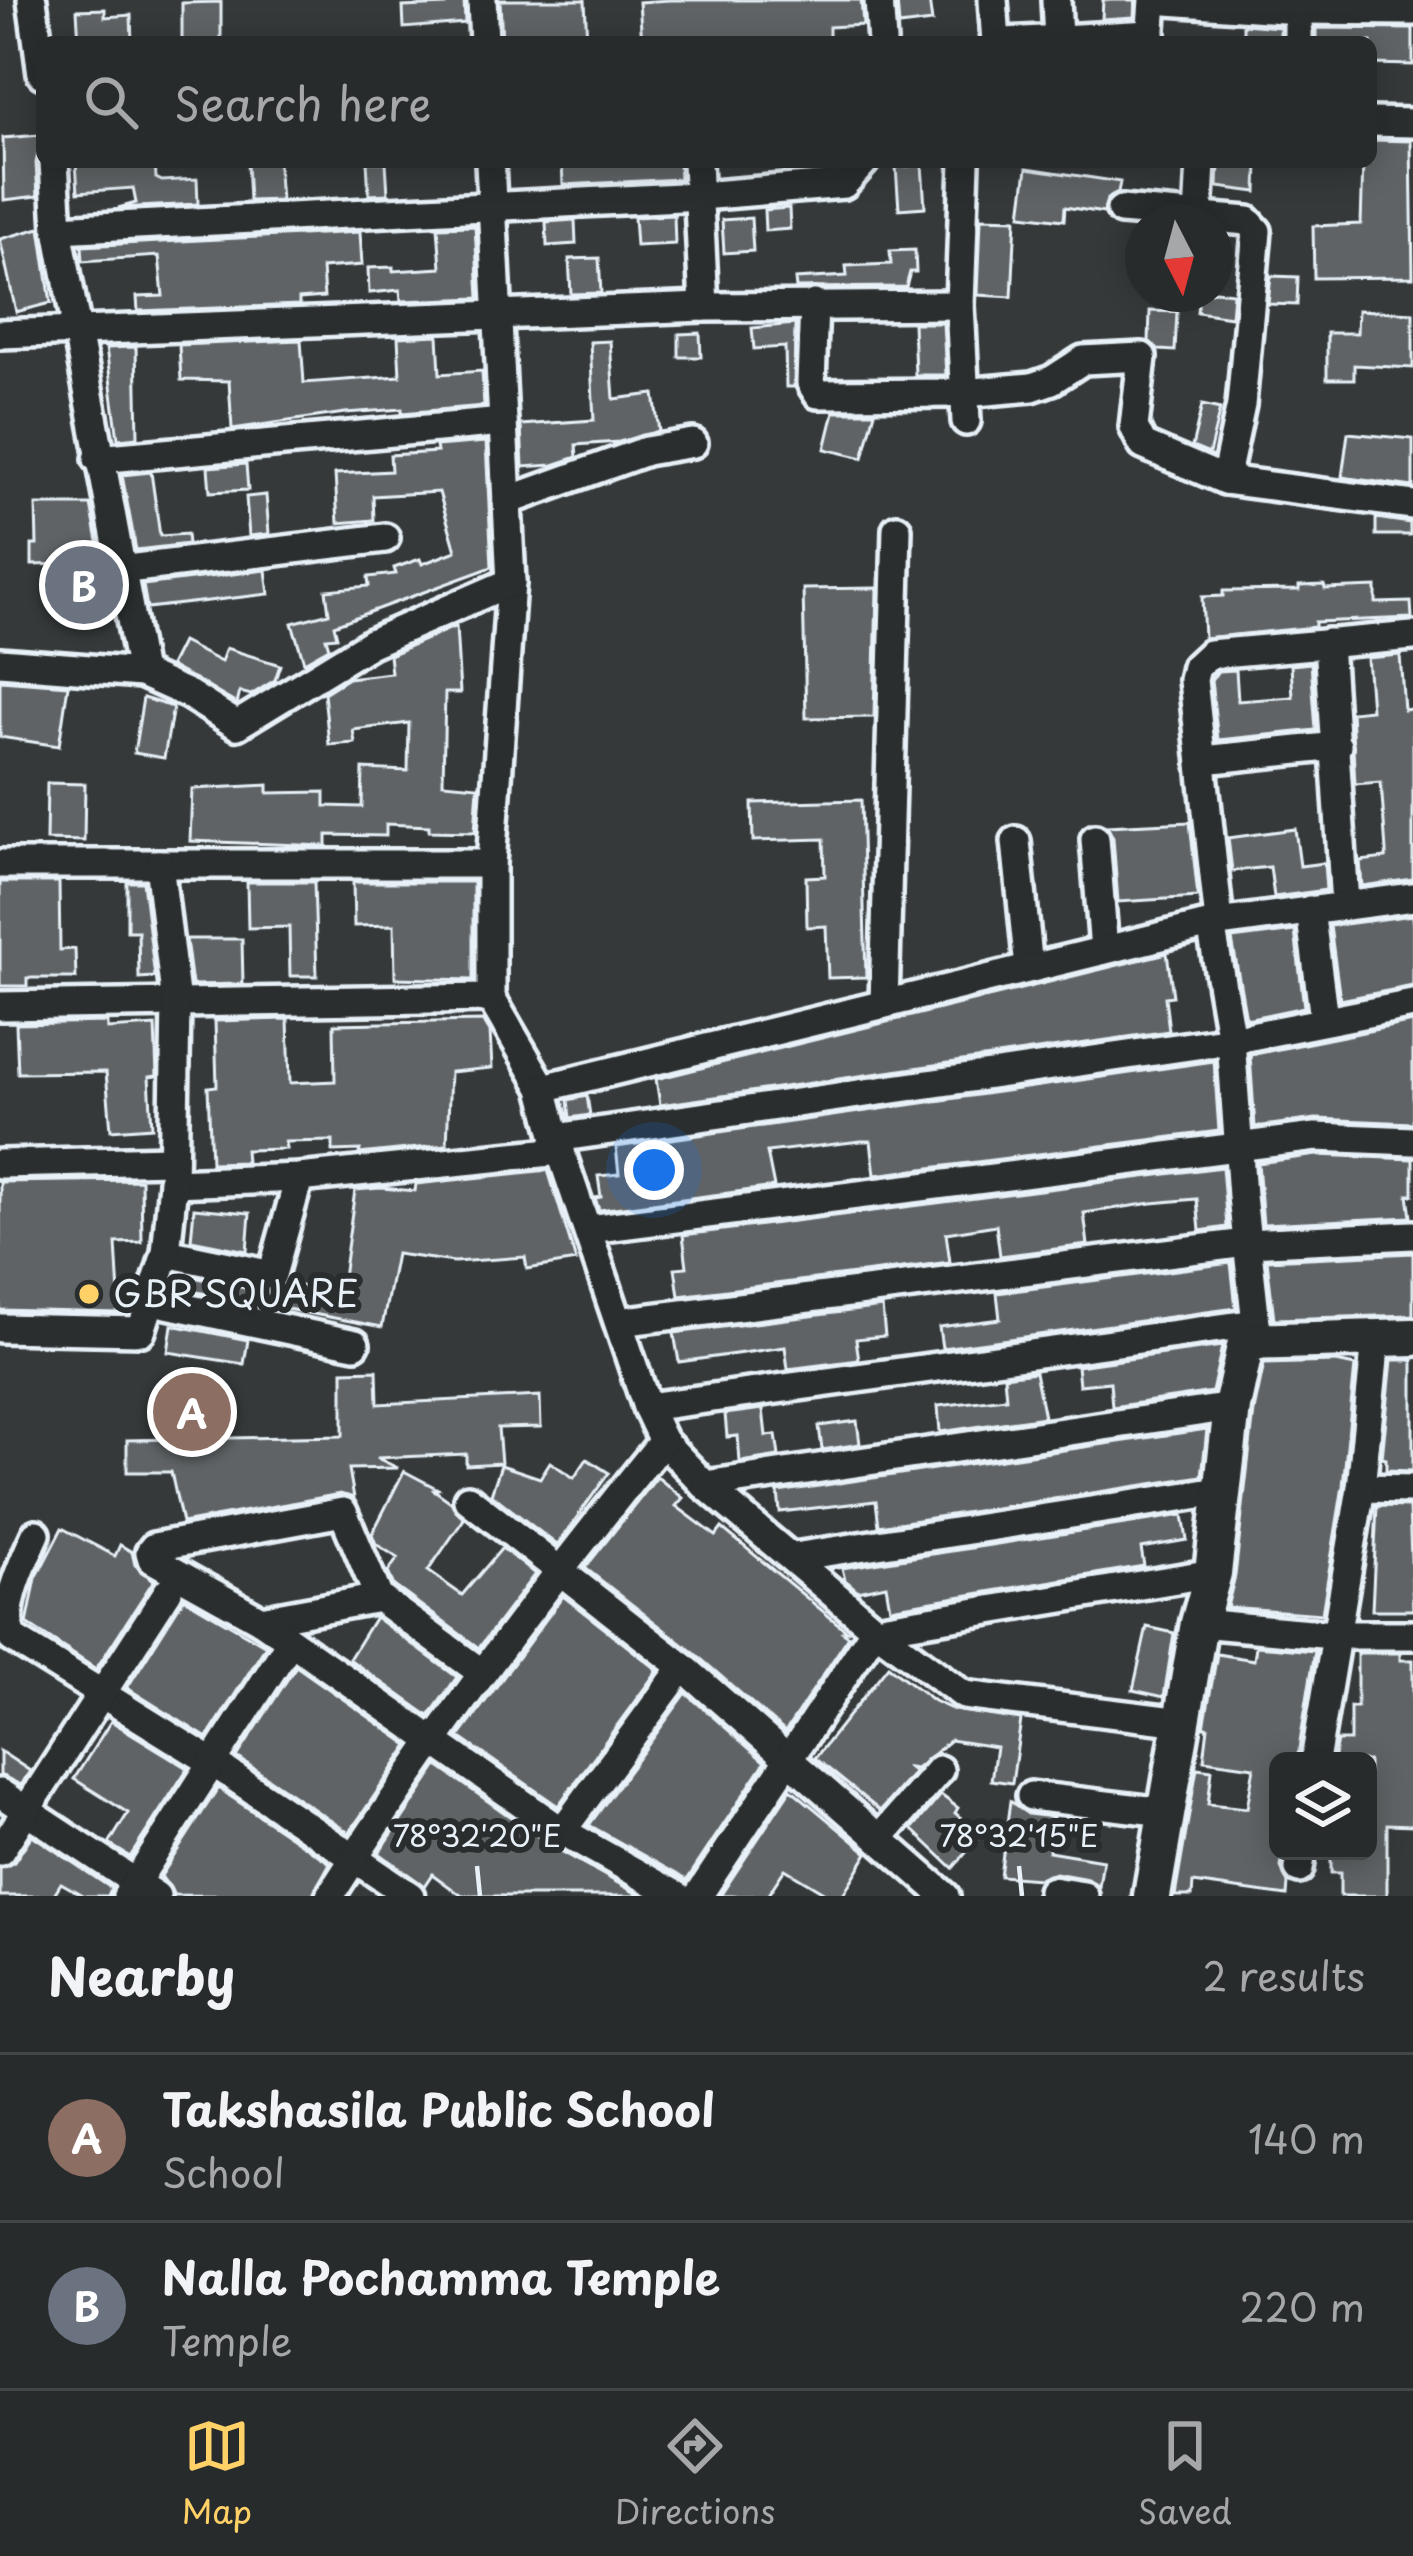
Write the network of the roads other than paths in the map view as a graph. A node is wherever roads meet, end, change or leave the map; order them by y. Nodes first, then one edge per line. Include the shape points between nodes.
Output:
1 (32, 0) edge
2 (482, 0) edge
3 (879, 0) edge
4 (993, 0) edge
5 (1056, 0) edge
6 (1298, 5) edge
7 (1413, 11) edge
8 (37, 36) edge
9 (484, 36) edge
10 (881, 36) edge
11 (996, 36) edge
12 (1058, 36) edge
13 (1150, 36) edge
14 (1298, 36) edge
15 (1377, 122) edge
16 (1413, 123) edge
17 (54, 168) edge
18 (490, 168) edge
19 (698, 168) edge
20 (859, 168) edge
21 (965, 168) edge
22 (1202, 168) edge
23 (700, 196) junction
24 (1199, 204) edge
25 (493, 205) junction
26 (1121, 210) dead end
27 (1125, 210) edge
28 (1233, 220) edge
29 (58, 229) junction
30 (814, 304) junction
31 (960, 305) junction
32 (704, 308) junction
33 (496, 314) junction
34 (78, 332) junction
35 (0, 334) edge
36 (964, 407) junction
37 (503, 422) junction
38 (693, 443) dead end
39 (98, 459) junction
40 (1225, 480) junction
41 (507, 501) junction
42 (1413, 505) edge
43 (897, 529) dead end
44 (385, 538) dead end
45 (119, 570) junction
46 (511, 582) junction
47 (1413, 636) edge
48 (1328, 643) junction
49 (0, 662) edge
50 (141, 673) junction
51 (1337, 746) junction
52 (1204, 760) junction
53 (1096, 839) dead end
54 (1016, 841) dead end
55 (0, 864) edge
56 (159, 864) junction
57 (491, 864) junction
58 (1413, 897) edge
59 (1346, 904) junction
60 (1310, 910) junction
61 (1215, 923) junction
62 (1104, 950) junction
63 (1029, 968) junction
64 (491, 998) junction
65 (176, 1003) junction
66 (884, 1004) junction
67 (1413, 1004) edge
68 (0, 1006) edge
69 (1324, 1019) junction
70 (1231, 1040) junction
71 (543, 1088) junction
72 (1413, 1141) edge
73 (558, 1144) junction
74 (1238, 1147) junction
75 (0, 1164) edge
76 (172, 1172) junction
77 (299, 1178) junction
78 (589, 1229) junction
79 (1413, 1235) edge
80 (1246, 1244) junction
81 (166, 1253) junction
82 (153, 1301) junction
83 (619, 1322) junction
84 (0, 1328) edge
85 (1251, 1333) junction
86 (1413, 1337) edge
87 (1376, 1339) junction
88 (355, 1345) dead end
89 (647, 1407) junction
90 (1232, 1407) junction
91 (663, 1441) junction
92 (705, 1485) junction
93 (1361, 1488) junction
94 (1413, 1489) edge
95 (1226, 1490) junction
96 (468, 1499) dead end
97 (36, 1534) dead end
98 (794, 1557) junction
99 (559, 1570) junction
100 (1213, 1573) junction
101 (168, 1592) dead end
102 (379, 1598) junction
103 (261, 1620) junction
104 (1199, 1623) junction
105 (875, 1629) junction
106 (1333, 1635) junction
107 (1413, 1635) edge
108 (290, 1642) junction
109 (683, 1666) junction
110 (482, 1673) junction
111 (102, 1695) junction
112 (1182, 1722) junction
113 (431, 1740) junction
114 (1316, 1752) edge
115 (790, 1758) junction
116 (215, 1764) junction
117 (939, 1770) dead end
118 (0, 1793) edge
119 (1030, 1796) dead end
120 (24, 1812) junction
121 (1165, 1812) junction
122 (562, 1831) junction
123 (880, 1838) junction
124 (0, 1851) edge
125 (352, 1860) junction
126 (139, 1892) edge
127 (1052, 1892) dead end
128 (330, 1896) edge
129 (410, 1896) edge
130 (678, 1896) edge
131 (698, 1896) edge
132 (945, 1896) edge
133 (1084, 1896) edge
134 (1152, 1896) edge

1 - 8 street
2 - 9 street
3 - 10 street
4 - 11 street
5 - 12 street
6 - 7 street
6 - 13 street via 1153,0
6 - 14 street
15 - 16 street
17 - 29 street
18 - 25 street
19 - 23 street
20 - 23 street via 844,184
21 - 31 street
22 - 24 street
23 - 25 street
23 - 32 street
25 - 29 street
25 - 33 street
26 - 27 street
28 - 40 street via 1257,231 1241,405
29 - 34 street
30 - 31 street
30 - 32 street
30 - 36 street via 811,383 818,394
31 - 36 street
32 - 33 street
33 - 34 street
33 - 37 street
34 - 35 street
34 - 39 street
36 - 40 street via 1045,383 1083,360 1142,357 1137,440
37 - 39 street
37 - 41 street
38 - 41 street
39 - 45 street
40 - 42 street
41 - 46 street
43 - 66 street
44 - 45 street
45 - 50 street
46 - 50 street via 371,643 237,725
46 - 57 street
47 - 48 street
48 - 51 street
48 - 52 street via 1204,657 1193,680
49 - 50 street
51 - 52 street
51 - 59 street
52 - 61 street
53 - 62 street
54 - 63 street
55 - 56 street
56 - 57 street
56 - 65 street
57 - 64 street
58 - 59 street
59 - 60 street
60 - 61 street
60 - 69 street
61 - 62 street
61 - 70 street
62 - 63 street
63 - 66 street
64 - 65 street
64 - 71 street
65 - 68 street
65 - 76 street
66 - 71 street
67 - 69 street
69 - 70 street
70 - 73 street
70 - 74 street
71 - 73 street
72 - 74 street via 1316,1137
73 - 77 street
73 - 78 street
74 - 78 street
74 - 80 street
75 - 76 street
76 - 77 street
76 - 81 street
77 - 81 street via 272,1275
78 - 83 street
79 - 80 street
80 - 83 street
80 - 85 street
81 - 82 street
82 - 84 street via 140,1331
82 - 88 street
83 - 89 street
85 - 87 street
85 - 89 street
85 - 90 street
86 - 87 street
87 - 93 street
89 - 91 street
90 - 92 street
90 - 95 street
91 - 92 street
91 - 99 street
92 - 98 street
93 - 94 street
93 - 106 street
95 - 98 street
95 - 100 street
96 - 99 street
97 - 111 street via 4,1607 6,1631
98 - 105 street
99 - 109 street
99 - 110 street
100 - 104 street
100 - 105 street
101 - 111 street
102 - 103 street
102 - 103 street via 344,1512 150,1552
102 - 110 street
103 - 108 street
104 - 106 street
104 - 112 street
105 - 112 street via 964,1695
105 - 115 street
106 - 107 street
106 - 114 street
108 - 113 street
108 - 116 street
109 - 115 street
109 - 122 street
110 - 113 street
111 - 116 street
111 - 120 street
112 - 121 street
113 - 122 street
113 - 125 street
115 - 123 street
115 - 131 street
116 - 125 street
116 - 126 street
117 - 123 street
118 - 120 street
119 - 121 street
120 - 124 street
120 - 126 street
121 - 134 street
122 - 130 street
123 - 132 street
125 - 128 street
125 - 129 street
127 - 133 street

